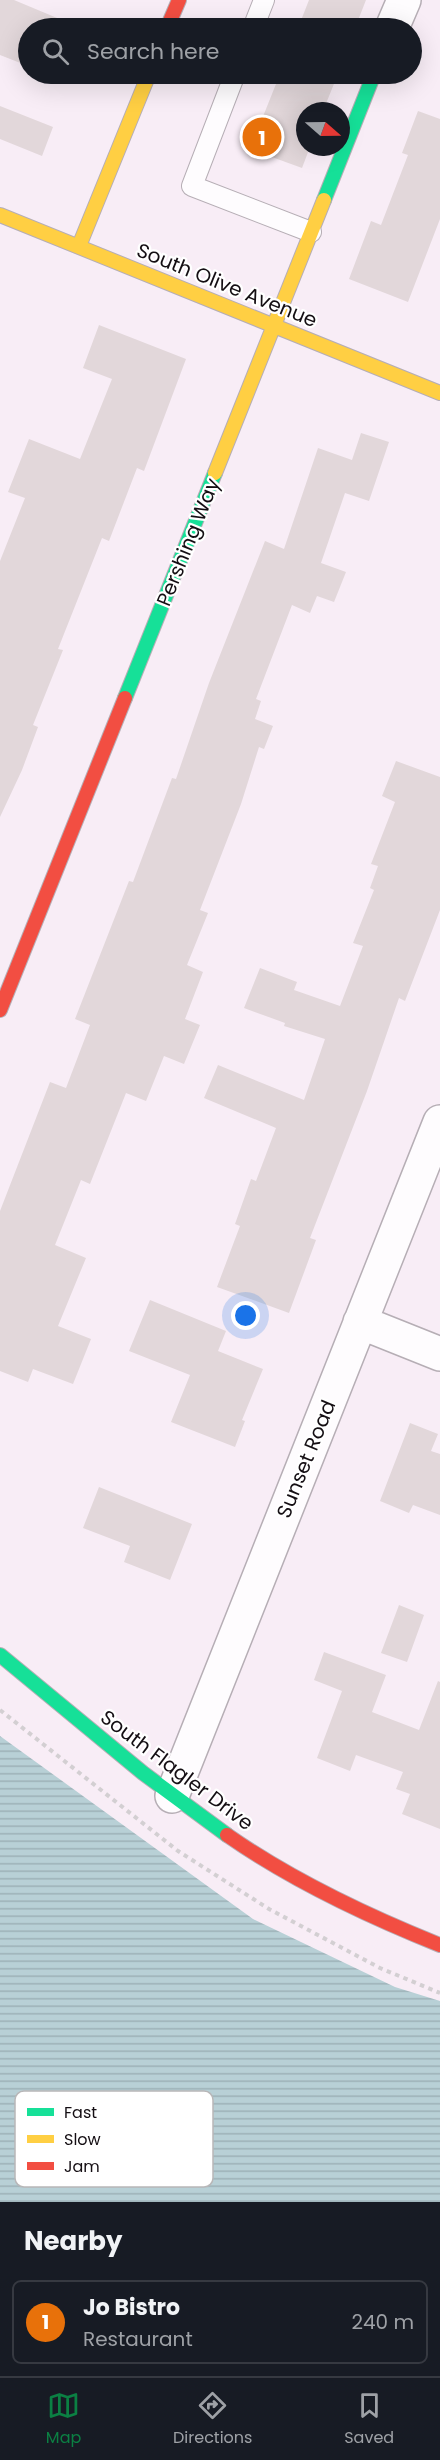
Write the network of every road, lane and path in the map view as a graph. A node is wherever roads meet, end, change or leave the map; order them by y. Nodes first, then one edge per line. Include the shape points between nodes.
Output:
1 (178, 0) edge
2 (264, 0) edge
3 (404, 0) edge
4 (171, 18) edge
5 (257, 18) edge
6 (396, 18) edge
7 (145, 84) edge
8 (232, 84) edge
9 (370, 84) edge
10 (0, 215) edge
11 (311, 232) junction
12 (79, 246) junction
13 (274, 326) junction
14 (440, 393) edge
15 (0, 1010) edge
16 (440, 1122) edge
17 (360, 1322) junction
18 (440, 1353) edge
19 (0, 1654) edge
20 (172, 1796) junction
21 (440, 1945) edge

1 - 4 street
2 - 5 lane
3 - 6 street
7 - 12 street
8 - 11 lane via 192,186
9 - 11 street, Pershing Way
10 - 12 street, South Olive Avenue
11 - 13 street, Pershing Way
12 - 13 street, South Olive Avenue
13 - 14 street, South Olive Avenue
13 - 15 street, Pershing Way
16 - 17 street, Sunset Road
17 - 18 street
17 - 20 street, Sunset Road
19 - 20 street, South Flagler Drive
20 - 21 street, South Flagler Drive via 233,1840 310,1886 390,1926

